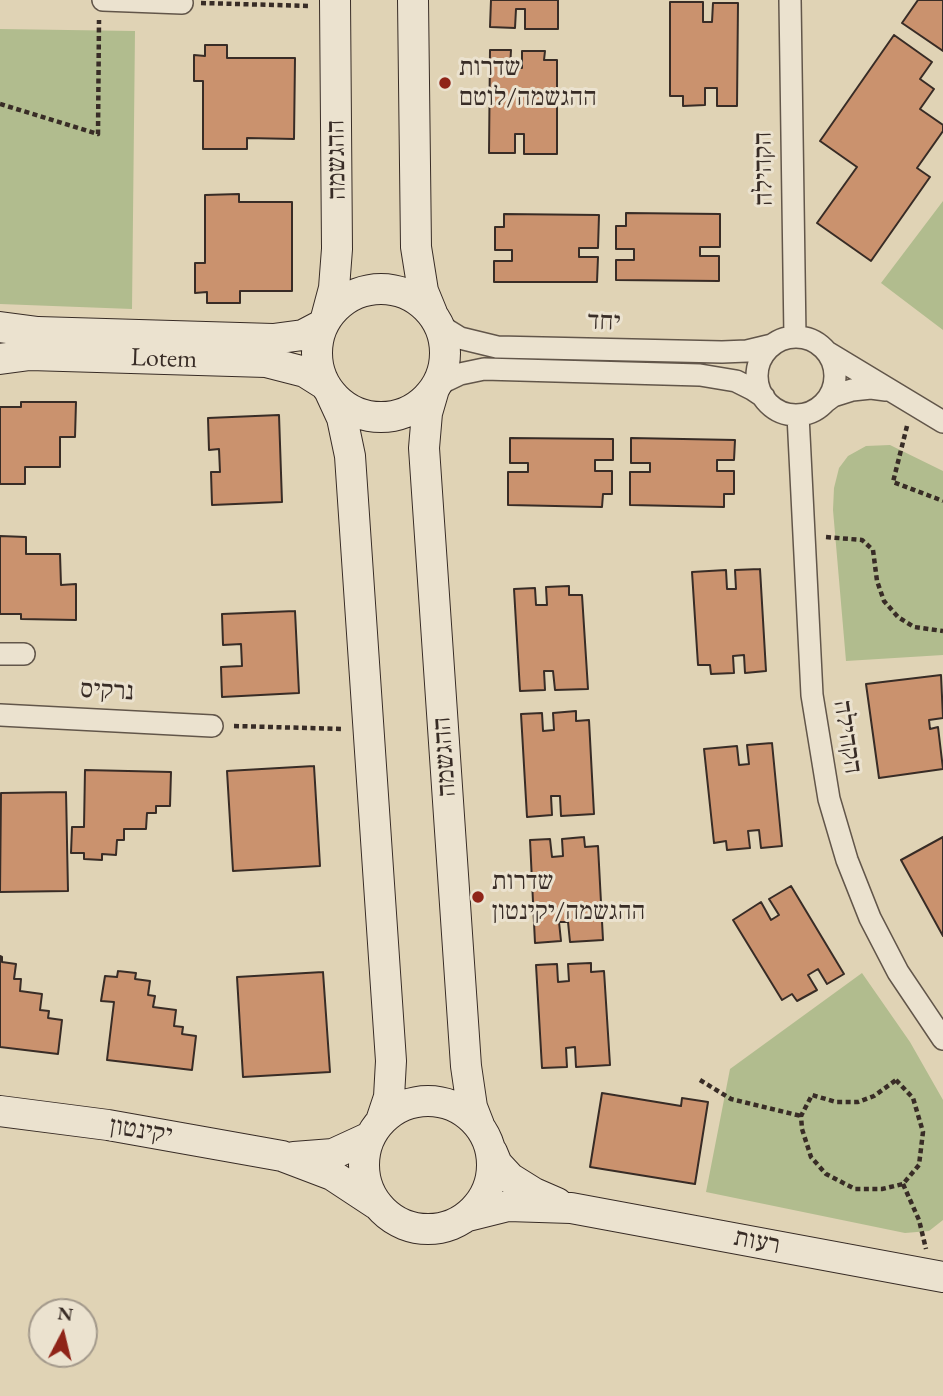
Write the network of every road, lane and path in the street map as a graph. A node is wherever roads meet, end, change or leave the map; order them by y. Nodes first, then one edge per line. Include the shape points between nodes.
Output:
1 (413, 0) edge
2 (790, 0) edge
3 (182, 3) joint
4 (335, 4) edge
5 (101, 7) edge
6 (0, 104) edge
7 (435, 319) junction
8 (324, 321) junction
9 (0, 327) edge
10 (795, 337) junction
11 (772, 345) junction
12 (827, 352) junction
13 (0, 359) edge
14 (435, 387) junction
15 (327, 388) junction
16 (889, 391) junction
17 (764, 397) junction
18 (825, 402) junction
19 (912, 404) junction
20 (798, 415) junction
21 (943, 422) edge
22 (943, 501) edge
23 (804, 537) junction
24 (943, 631) edge
25 (0, 654) edge
26 (24, 654) dead end
27 (0, 715) edge
28 (212, 726) joint
29 (368, 730) junction
30 (943, 1039) edge
31 (700, 1080) dead end
32 (0, 1111) edge
33 (801, 1116) junction
34 (479, 1125) junction
35 (375, 1129) junction
36 (492, 1152) junction
37 (282, 1156) junction
38 (903, 1184) junction
39 (377, 1205) junction
40 (571, 1208) junction
41 (468, 1216) junction
42 (936, 1276) edge

1 - 7 street via 416,247 423,291
2 - 10 street, הקהילה
3 - 4 path
3 - 5 street
4 - 8 street, ההגשמה via 337,249 334,288
5 - 6 path via 98,134
7 - 8 street via 408,294 378,288 349,296
7 - 11 street, יחד via 460,338 498,347 728,352
7 - 14 street via 444,340 445,360
8 - 9 street, Lotem via 303,335 273,339
8 - 15 street via 316,355
10 - 11 street
10 - 12 street via 813,340
11 - 17 street via 757,371
12 - 16 street
12 - 18 street via 836,374
13 - 15 street, Lotem via 30,355 266,362 305,372
14 - 15 street via 412,409 383,417 353,411
14 - 17 street, יחד via 460,374 484,369 700,375 736,381
14 - 34 street, ההגשמה via 424,448 467,1073
15 - 29 street via 342,418 350,456
16 - 18 street via 858,388
16 - 19 street
17 - 20 street via 779,411
18 - 20 street
19 - 21 street
19 - 22 path via 893,482
20 - 23 street, הקהילה
23 - 24 path via 862,540 873,550 884,601 898,617 914,628
23 - 30 street, הקהילה via 812,695 837,830 857,890 883,945
25 - 26 street
27 - 28 street, נרקיס
28 - 29 path
29 - 35 street via 391,1067 388,1103
31 - 33 path via 732,1100
32 - 37 street, יקינטון
33 - 38 path via 811,1157 826,1174 855,1189
33 - 38 path via 812,1096 858,1102 896,1080 913,1098 923,1132 919,1166
34 - 35 street via 465,1112 436,1101 406,1105 388,1114
34 - 36 street
35 - 37 street, יקינטון via 333,1154
35 - 39 street via 364,1168
36 - 40 street, רעות via 497,1164 517,1183
36 - 41 street via 490,1183 482,1202
37 - 39 street, יקינטון via 332,1175
38 - 42 path
39 - 41 street via 392,1218 420,1229 451,1226
40 - 41 street, רעות via 508,1206
40 - 42 street, רעות

